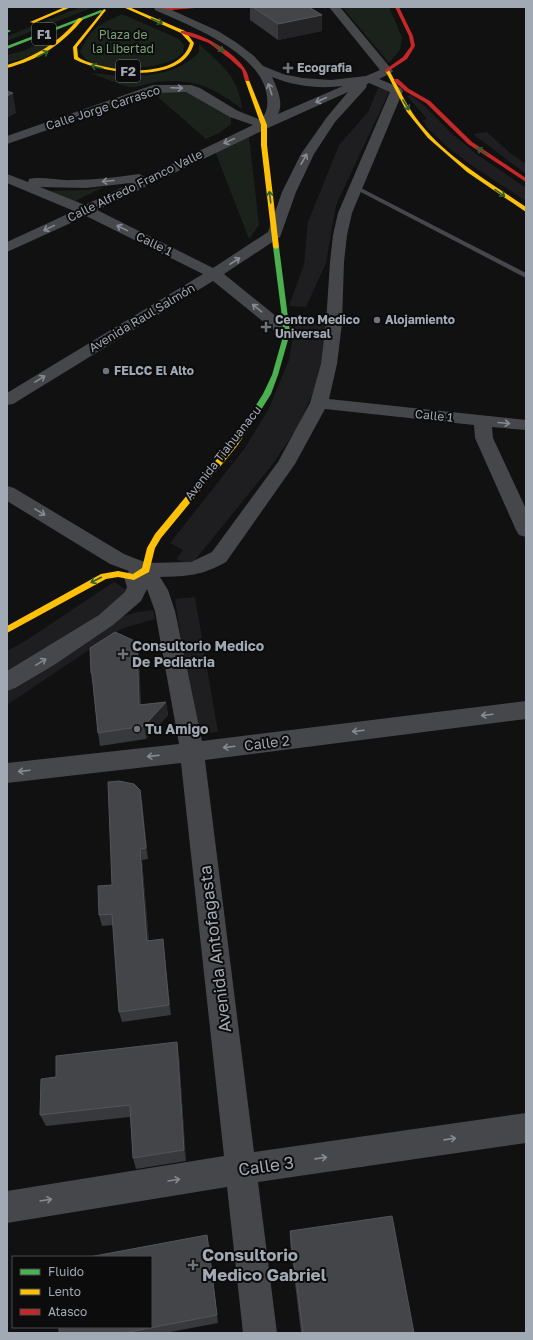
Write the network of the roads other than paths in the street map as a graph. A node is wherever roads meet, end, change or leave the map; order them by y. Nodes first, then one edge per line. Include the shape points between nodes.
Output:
1 (53, 7) edge
2 (69, 7) edge
3 (158, 7) edge
4 (205, 7) edge
5 (334, 7) edge
6 (397, 7) edge
7 (128, 8) edge
8 (107, 9) edge
9 (81, 19) junction
10 (16, 29) edge
11 (184, 32) junction
12 (7, 48) edge
13 (7, 67) edge
14 (259, 68) junction
15 (387, 71) junction
16 (370, 79) junction
17 (397, 91) junction
18 (264, 125) junction
19 (7, 140) edge
20 (161, 174) junction
21 (7, 178) edge
22 (526, 180) edge
23 (355, 188) junction
24 (85, 210) junction
25 (526, 210) edge
26 (275, 234) junction
27 (7, 248) edge
28 (214, 274) junction
29 (526, 276) edge
30 (287, 333) junction
31 (7, 400) edge
32 (319, 403) junction
33 (482, 421) junction
34 (526, 425) edge
35 (7, 492) edge
36 (526, 530) edge
37 (140, 574) junction
38 (7, 630) edge
39 (7, 682) edge
40 (526, 710) edge
41 (192, 752) junction
42 (7, 773) edge
43 (526, 1128) edge
44 (241, 1169) junction
45 (7, 1206) edge
46 (260, 1333) edge

1 - 10 main road
2 - 10 main road, F1
3 - 4 main road
3 - 14 street via 228,43
5 - 15 street
6 - 15 main road via 413,46 405,58
7 -> 11 main road
8 - 9 main road, F1
11 -> 8 main road, F2 via 192,43 192,49 180,62 168,66 130,72 87,64 76,58 75,47
9 - 12 main road, F1
13 -> 9 main road via 46,54
11 -> 18 main road via 211,42 244,70
14 - 16 street via 302,82 330,84
18 -> 14 street via 274,110 272,91 266,76
15 - 16 street, Calle Alfredo Franco Valle
15 - 17 main road
22 -> 15 main road via 470,143 428,102 406,90
16 - 17 street
16 -> 18 street, Calle Alfredo Franco Valle
26 -> 16 street via 284,202 311,146 348,99
17 - 23 street
17 -> 25 main road via 416,123 438,146 460,165
19 -> 18 street, Calle Jorge Carrasco via 154,89 170,88 196,91 234,114
18 -> 20 street, Calle Alfredo Franco Valle
26 -> 18 main road, Avenida Tiahuanacu via 264,145
20 -> 21 street via 128,180 50,185
20 - 24 street, Calle Alfredo Franco Valle
21 - 24 street, Calle 1
23 - 29 lane
23 - 32 street via 340,235 329,364
24 -> 27 street, Calle Alfredo Franco Valle
28 -> 24 street, Calle 1
28 -> 26 street, Avenida Raul Salmón
26 - 30 main road, Avenida Tiahuanacu
30 -> 28 street, Calle 1
31 -> 28 street, Avenida Raul Salmón
30 - 37 main road, Avenida Tiahuanacu via 275,379 259,410 158,536
32 - 33 street, Calle 1
32 - 37 street via 286,464 218,557 203,566 191,569
33 -> 34 street, Calle 1
33 - 36 street via 484,438
35 -> 37 street
37 -> 38 main road via 104,576
39 -> 37 street, Avenida Tiahuanacu via 106,620 134,596
37 - 41 street, Avenida Antofagasta via 158,590 165,611
40 -> 41 street, Calle 2
41 -> 42 street, Calle 2
41 - 44 street, Avenida Antofagasta
44 -> 43 street, Calle 3
45 -> 44 street, Calle 3
44 - 46 street, Avenida Antofagasta

